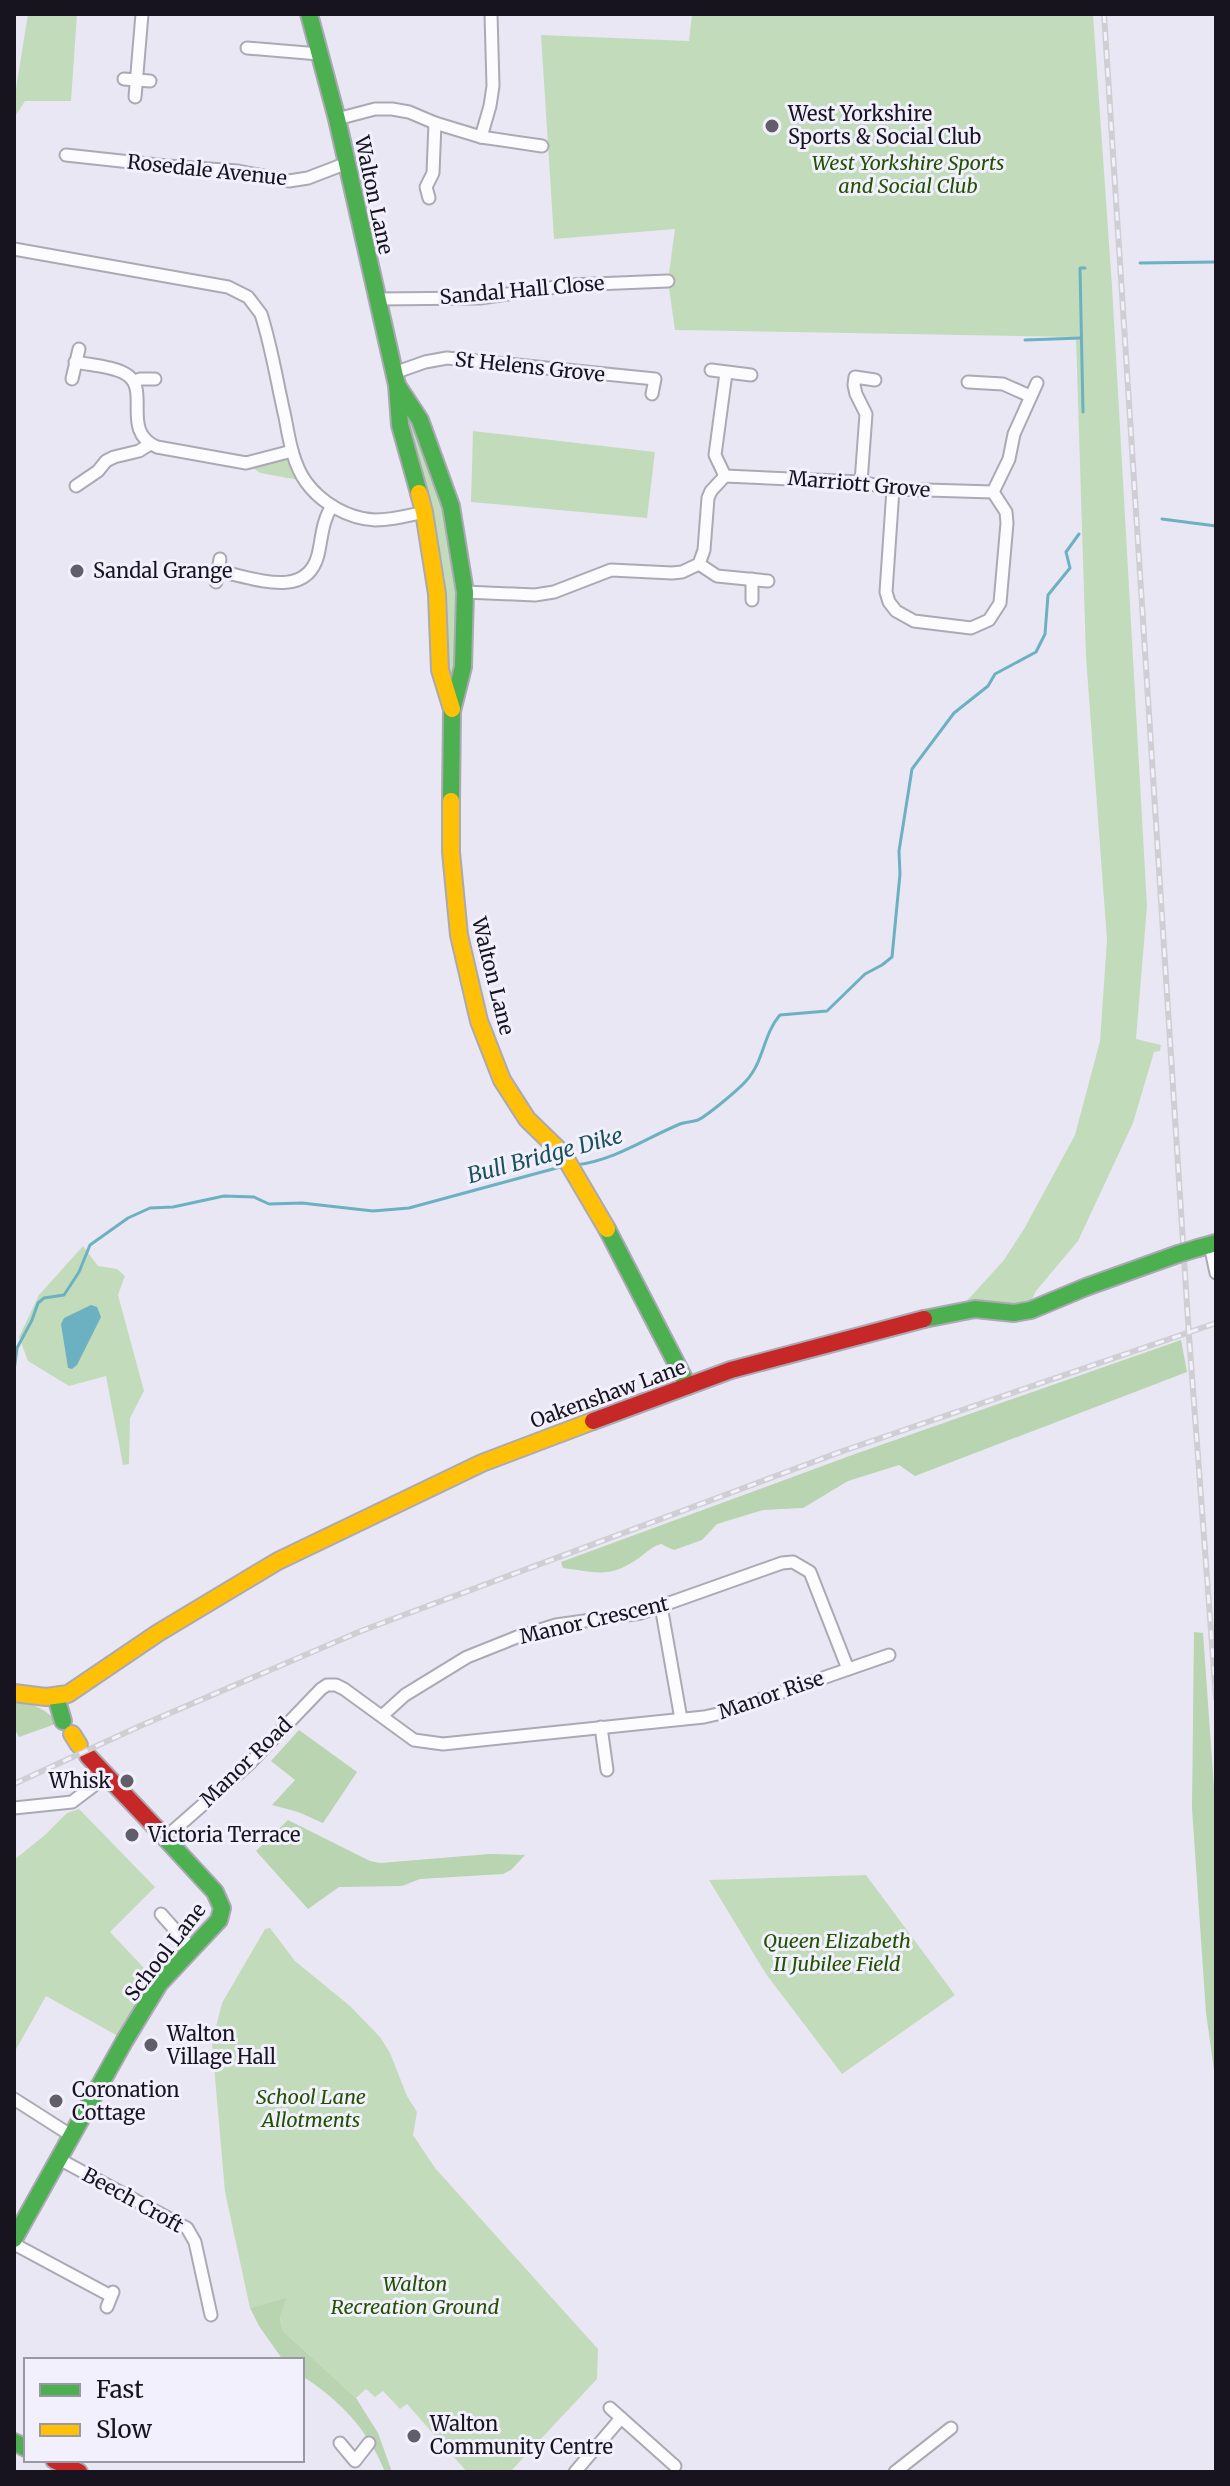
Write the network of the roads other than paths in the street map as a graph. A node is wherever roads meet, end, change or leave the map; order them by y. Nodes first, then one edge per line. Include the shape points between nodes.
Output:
1 (142, 14) edge
2 (309, 14) edge
3 (491, 14) edge
4 (247, 48) dead end
5 (319, 54) junction
6 (130, 80) junction
7 (150, 81) dead end
8 (135, 97) dead end
9 (337, 119) junction
10 (435, 123) junction
11 (481, 137) junction
12 (542, 146) dead end
13 (63, 154) dead end
14 (347, 163) junction
15 (429, 198) dead end
16 (14, 249) edge
17 (668, 281) dead end
18 (377, 299) junction
19 (79, 349) dead end
20 (75, 362) junction
21 (711, 370) dead end
22 (726, 373) junction
23 (751, 375) dead end
24 (72, 379) dead end
25 (155, 379) dead end
26 (395, 379) junction
27 (875, 380) dead end
28 (134, 382) junction
29 (968, 382) dead end
30 (1037, 383) dead end
31 (652, 394) dead end
32 (1030, 396) junction
33 (150, 444) junction
34 (292, 451) junction
35 (725, 476) junction
36 (861, 482) junction
37 (76, 486) dead end
38 (893, 489) junction
39 (993, 492) junction
40 (332, 506) junction
41 (451, 506) junction
42 (424, 512) junction
43 (699, 564) junction
44 (218, 571) dead end
45 (752, 579) junction
46 (768, 581) dead end
47 (465, 592) junction
48 (437, 594) junction
49 (752, 600) dead end
50 (452, 711) junction
51 (1208, 1245) edge
52 (1216, 1273) edge
53 (688, 1386) junction
54 (661, 1606) junction
55 (889, 1655) dead end
56 (848, 1669) junction
57 (327, 1685) joint
58 (14, 1693) edge
59 (56, 1697) junction
60 (383, 1715) junction
61 (681, 1719) junction
62 (601, 1727) junction
63 (607, 1770) dead end
64 (105, 1777) junction
65 (14, 1808) edge
66 (165, 1838) junction
67 (162, 1920) dead end
68 (192, 1949) junction
69 (14, 2099) edge
70 (72, 2136) junction
71 (59, 2159) junction
72 (14, 2242) edge
73 (110, 2298) dead end
74 (211, 2315) dead end
75 (610, 2408) dead end
76 (621, 2418) junction
77 (954, 2426) dead end
78 (340, 2443) dead end
79 (369, 2443) dead end
80 (58, 2462) edge
81 (675, 2466) dead end
82 (354, 2467) edge
83 (79, 2472) edge
84 (575, 2472) edge
85 (895, 2472) edge

1 - 6 street
2 - 5 street, Walton Lane
3 - 11 street via 493,86
4 - 5 street
5 - 9 street, Walton Lane
6 - 7 street
6 - 8 street
9 - 10 street via 392,109
9 - 14 street, Walton Lane
10 - 11 street
10 - 15 street
11 - 12 street
13 - 14 street, Rosedale Avenue via 289,181
14 - 18 street, Walton Lane
16 - 34 street via 205,282 248,297 264,325
17 - 18 street, Sandal Hall Close via 570,285 503,297
18 - 26 street, Walton Lane
19 - 20 street
20 - 24 street
20 - 28 street via 123,371
21 - 22 street
22 - 23 street
22 - 35 street via 715,455
25 - 28 street
26 - 31 street, St Helens Grove via 425,362 447,358 655,379
26 - 41 street, Walton Lane via 420,420
26 - 42 street, Walton Lane via 400,425
27 - 36 street via 855,377 866,414
28 - 33 street via 137,424
29 - 32 street via 1003,384
30 - 32 street
32 - 39 street
33 - 34 street via 246,463
33 - 37 street via 114,457
34 - 40 street via 305,481
35 - 36 street, Marriott Grove
35 - 43 street via 708,498
36 - 38 street, Marriott Grove
38 - 39 street, Marriott Grove
38 - 39 street via 889,602 914,621 971,628 989,620 1000,603 1007,523
40 - 42 street via 374,520
40 - 44 street via 315,564 301,580 285,584
41 - 42 street
41 - 47 street, Walton Lane
42 - 48 street, Walton Lane
43 - 45 street via 717,576
43 - 47 street via 672,573 611,570 535,595
45 - 46 street
45 - 49 street
47 - 48 street
47 - 50 street, Walton Lane via 463,667
48 - 50 street, Walton Lane via 440,670
50 - 53 street, Walton Lane via 451,852 459,935 479,1021 502,1080 527,1119 571,1166
51 - 52 street
51 - 53 street, Oakenshaw Lane, bridge via 1031,1310 954,1311
53 - 59 street, Oakenshaw Lane via 482,1463 311,1544
54 - 56 street, Manor Crescent via 793,1562 810,1572 816,1583
54 - 60 street, Manor Crescent via 517,1637 467,1657
54 - 61 street
55 - 56 street, Manor Rise
56 - 61 street, Manor Rise via 722,1713
57 - 60 street, Manor Rise via 344,1689
57 - 66 street, Manor Road
58 - 59 street
59 - 64 street, School Lane via 75,1739
60 - 62 street, Manor Rise via 414,1740 443,1744
61 - 62 street, Manor Rise
62 - 63 street
64 - 65 street via 72,1802 41,1801
64 - 66 street, School Lane
66 - 68 street, School Lane via 221,1902 219,1920
67 - 68 street
68 - 70 street, School Lane via 159,1984
69 - 70 street
70 - 71 street, School Lane
71 - 72 street, School Lane
71 - 74 street, Beech Croft via 187,2228
72 - 73 street
75 - 76 street
76 - 81 street
76 - 84 street
77 - 85 street
78 - 82 street
79 - 82 street
80 - 83 street

